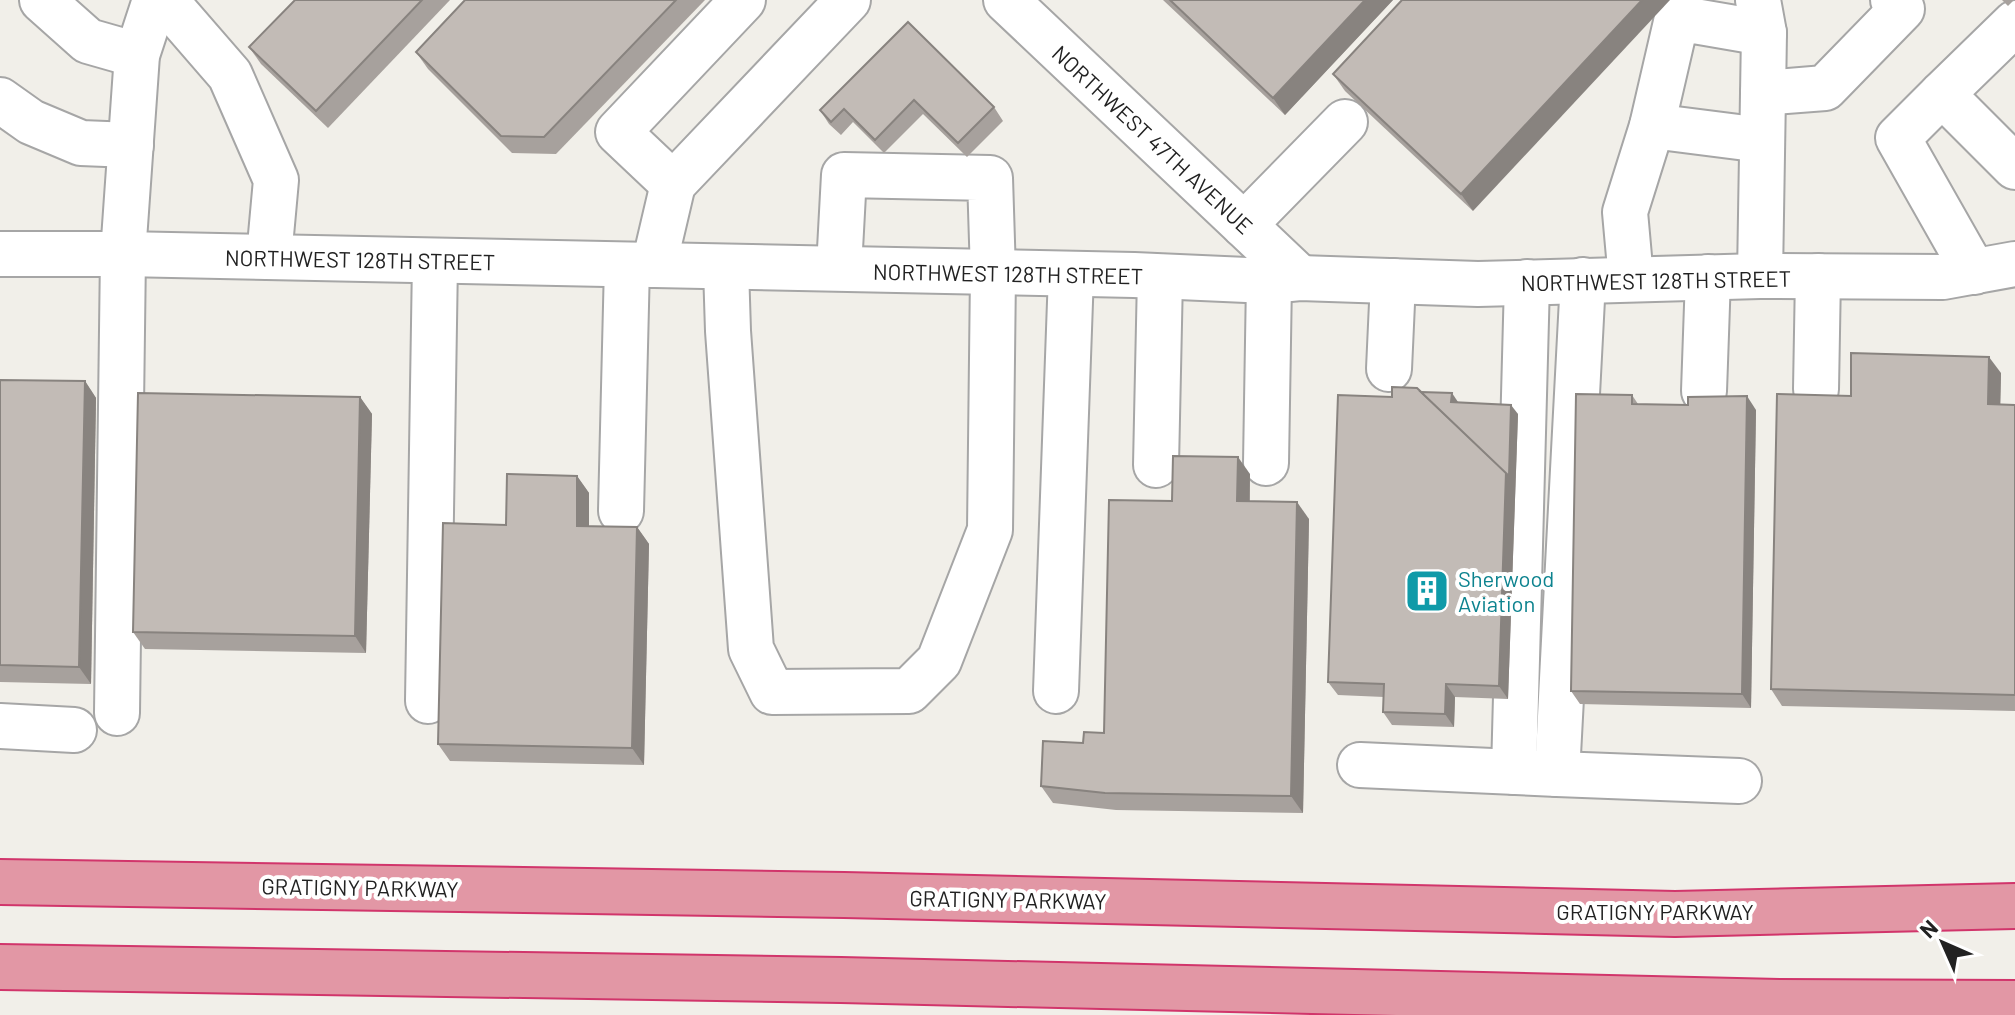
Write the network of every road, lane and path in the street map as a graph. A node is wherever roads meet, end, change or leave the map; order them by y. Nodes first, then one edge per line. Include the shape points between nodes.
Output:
1 (42, 0) edge
2 (155, 0) edge
3 (165, 0) edge
4 (743, 0) edge
5 (848, 0) edge
6 (1893, 0) edge
7 (1028, 7) edge
8 (1761, 9) edge
9 (2015, 23) edge
10 (137, 55) junction
11 (1763, 93) junction
12 (1942, 94) junction
13 (0, 100) edge
14 (1345, 122) dead end
15 (1652, 126) junction
16 (1762, 140) junction
17 (131, 145) junction
18 (2015, 167) edge
19 (673, 184) junction
20 (1244, 225) junction
21 (0, 254) edge
22 (123, 254) junction
23 (269, 257) junction
24 (435, 261) junction
25 (641, 265) junction
26 (726, 268) junction
27 (839, 268) junction
28 (1994, 268) edge
29 (993, 273) junction
30 (1071, 274) junction
31 (1760, 276) junction
32 (1818, 276) junction
33 (1160, 277) junction
34 (1708, 277) junction
35 (1631, 279) junction
36 (1285, 280) junction
37 (1583, 280) junction
38 (1393, 281) junction
39 (1527, 282) junction
40 (1389, 369) dead end
41 (1816, 389) dead end
42 (1704, 391) dead end
43 (1266, 463) dead end
44 (1156, 465) dead end
45 (621, 511) dead end
46 (1056, 691) dead end
47 (428, 701) dead end
48 (117, 713) dead end
49 (0, 726) edge
50 (74, 730) dead end
51 (1360, 765) dead end
52 (1514, 772) junction
53 (1557, 774) junction
54 (1739, 781) dead end
55 (0, 882) edge
56 (2015, 906) edge
57 (0, 967) edge
58 (2015, 1003) edge

1 - 10 street via 88,41
2 - 10 street
3 - 23 street via 230,75 276,180
4 - 19 street via 618,132
5 - 19 street
6 - 11 street via 1902,9 1825,88
7 - 20 street, NORTHWEST 47TH AVENUE
8 - 11 street
8 - 15 street via 1677,18
9 - 12 street
10 - 17 street
11 - 16 street
12 - 18 street
12 - 28 street via 1898,138
13 - 17 street via 31,122 81,143
14 - 20 street
15 - 16 street
15 - 35 street via 1625,212
16 - 31 street
17 - 22 street
19 - 25 street
20 - 36 street, NORTHWEST 47TH AVENUE
21 - 22 street, NORTHWEST 128TH STREET
22 - 23 street, NORTHWEST 128TH STREET
22 - 48 street
23 - 24 street, NORTHWEST 128TH STREET
24 - 25 street, NORTHWEST 128TH STREET
24 - 47 street
25 - 26 street, NORTHWEST 128TH STREET
25 - 45 street
26 - 27 street, NORTHWEST 128TH STREET
26 - 29 street via 751,649 772,692 909,691 939,661 990,530
27 - 29 street, NORTHWEST 128TH STREET
27 - 29 street via 844,175 990,178
28 - 32 street, NORTHWEST 128TH STREET via 1943,277
29 - 30 street, NORTHWEST 128TH STREET
30 - 33 street, NORTHWEST 128TH STREET
30 - 46 street
31 - 32 street, NORTHWEST 128TH STREET
31 - 34 street, NORTHWEST 128TH STREET
32 - 41 street
33 - 36 street, NORTHWEST 128TH STREET
33 - 44 street
34 - 35 street, NORTHWEST 128TH STREET
34 - 42 street
35 - 37 street, NORTHWEST 128TH STREET
36 - 38 street, NORTHWEST 128TH STREET
36 - 43 street
37 - 39 street, NORTHWEST 128TH STREET
37 - 53 street
38 - 39 street, NORTHWEST 128TH STREET
38 - 40 street
39 - 52 street
49 - 50 street
51 - 52 street
52 - 53 street
53 - 54 street
55 - 56 highway, GRATIGNY PARKWAY via 1675,914
57 - 58 highway

